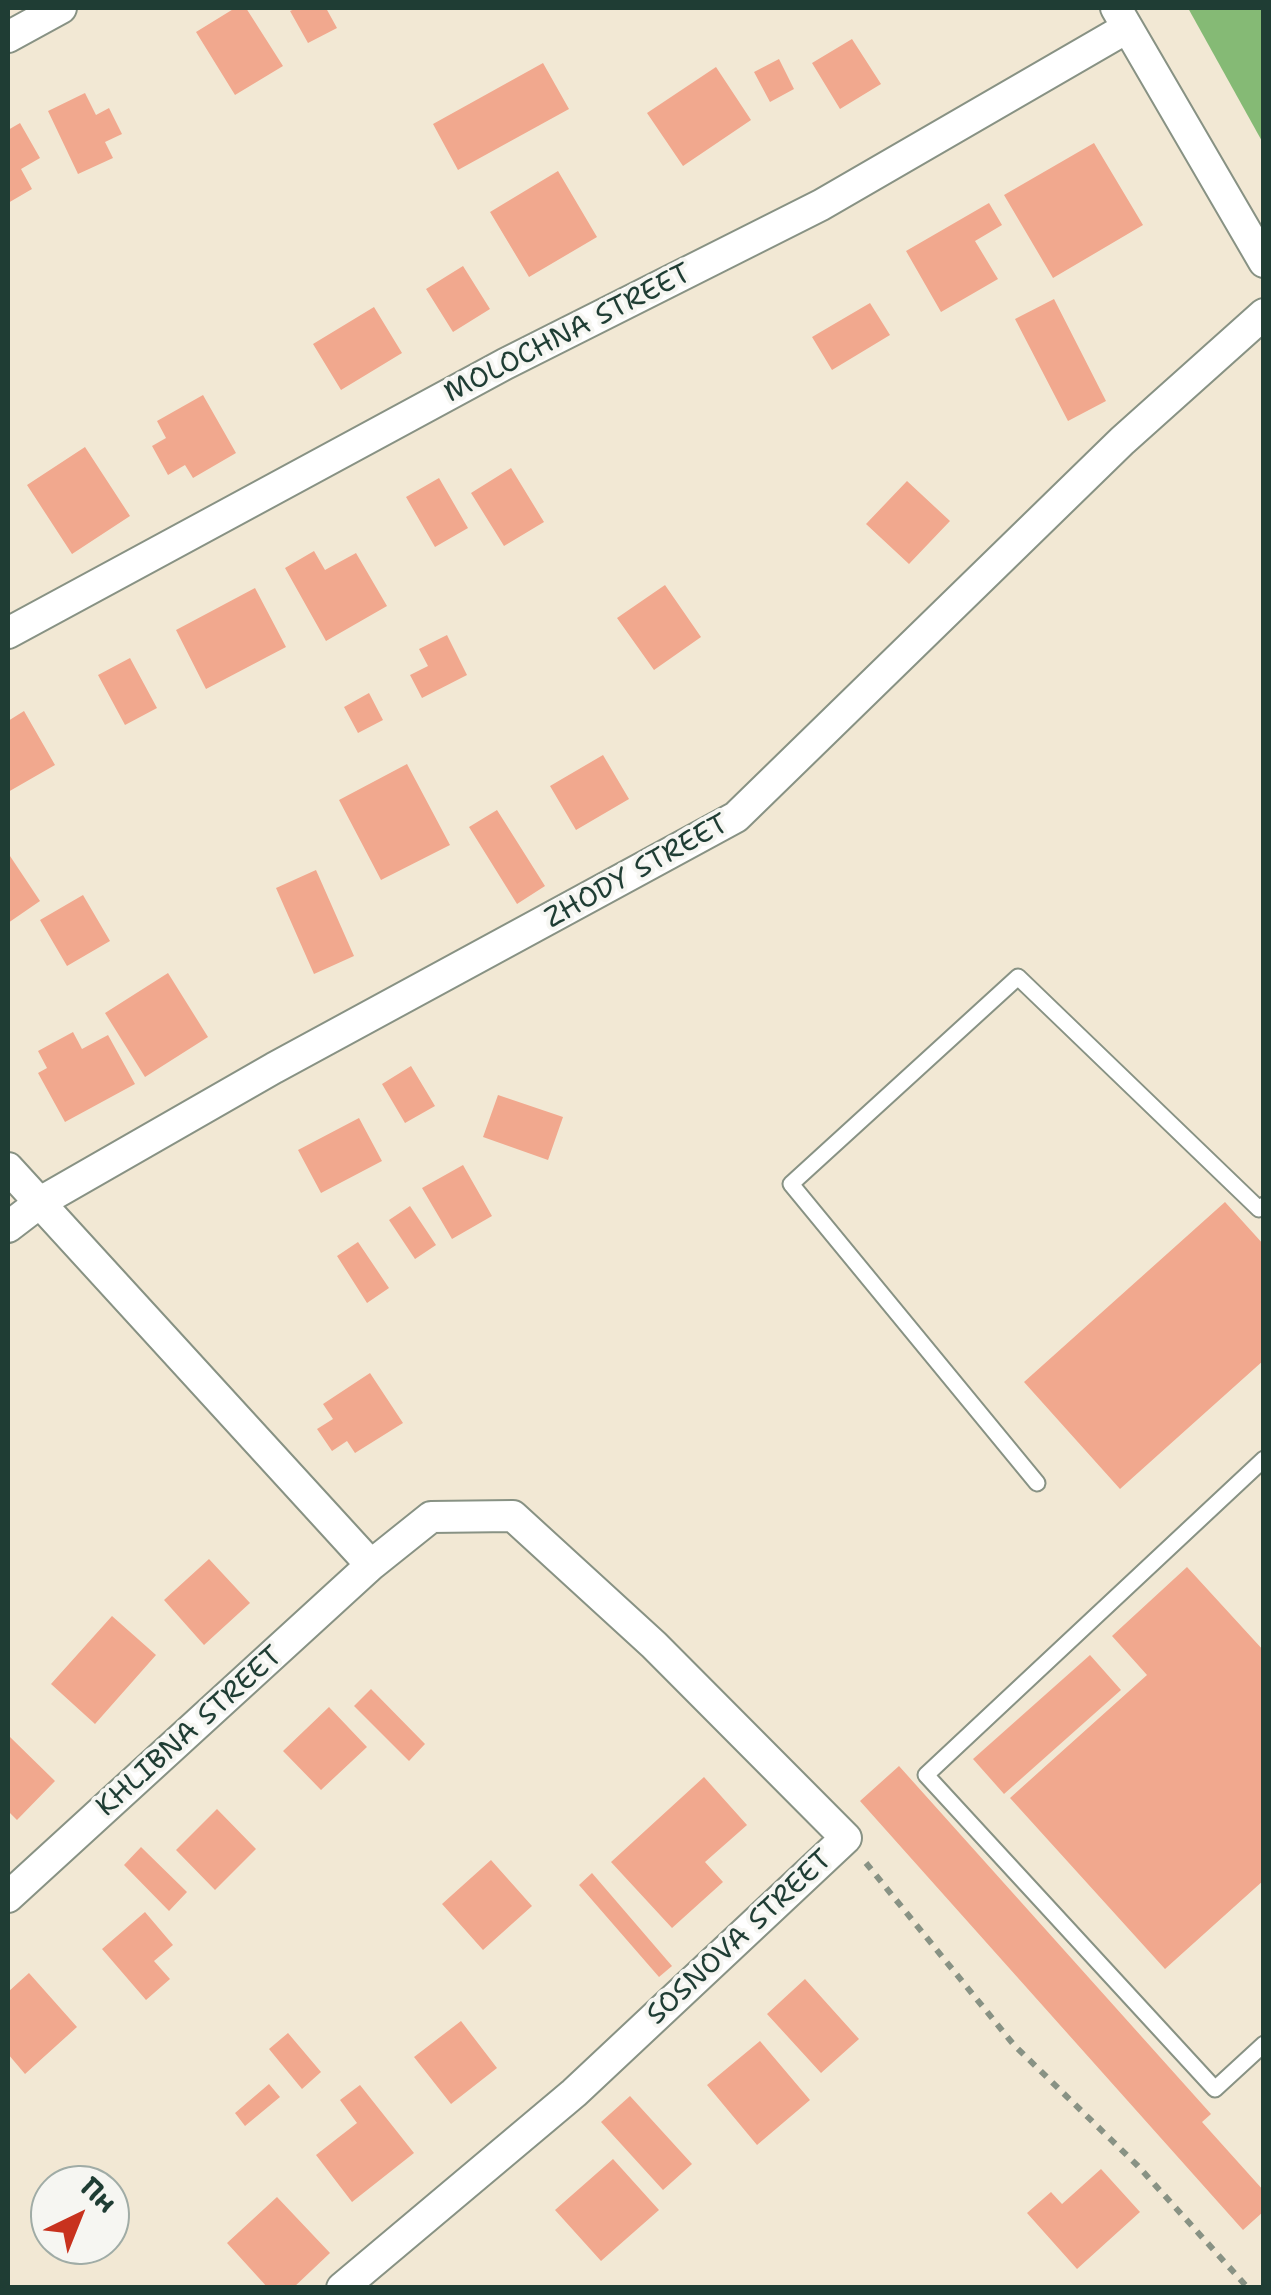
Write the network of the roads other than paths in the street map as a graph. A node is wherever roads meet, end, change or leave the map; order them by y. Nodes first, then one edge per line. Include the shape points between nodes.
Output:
1 (61, 8) edge
2 (1121, 18) edge
3 (8, 37) edge
4 (1264, 262) edge
5 (1264, 314) edge
6 (8, 633) edge
7 (8, 1168) edge
8 (42, 1201) junction
9 (1264, 1205) edge
10 (8, 1227) edge
11 (1264, 1460) edge
12 (1037, 1482) dead end
13 (371, 1565) junction
14 (8, 1897) edge
15 (1264, 2044) edge
16 (342, 2288) edge

1 - 3 street
2 - 4 street
2 - 6 street, MOLOCHNA STREET via 821,205 505,364
5 - 8 street, ZHODY STREET via 1122,441 736,818
7 - 8 street
8 - 10 street, ZHODY STREET
8 - 13 street
9 - 12 lane via 1259,1209 1018,977 791,1184
11 - 15 lane via 926,1775 1215,2089
13 - 14 street, KHLIBNA STREET
13 - 16 street, SOSNOVA STREET via 431,1516 513,1516 654,1644 846,1838 574,2093

